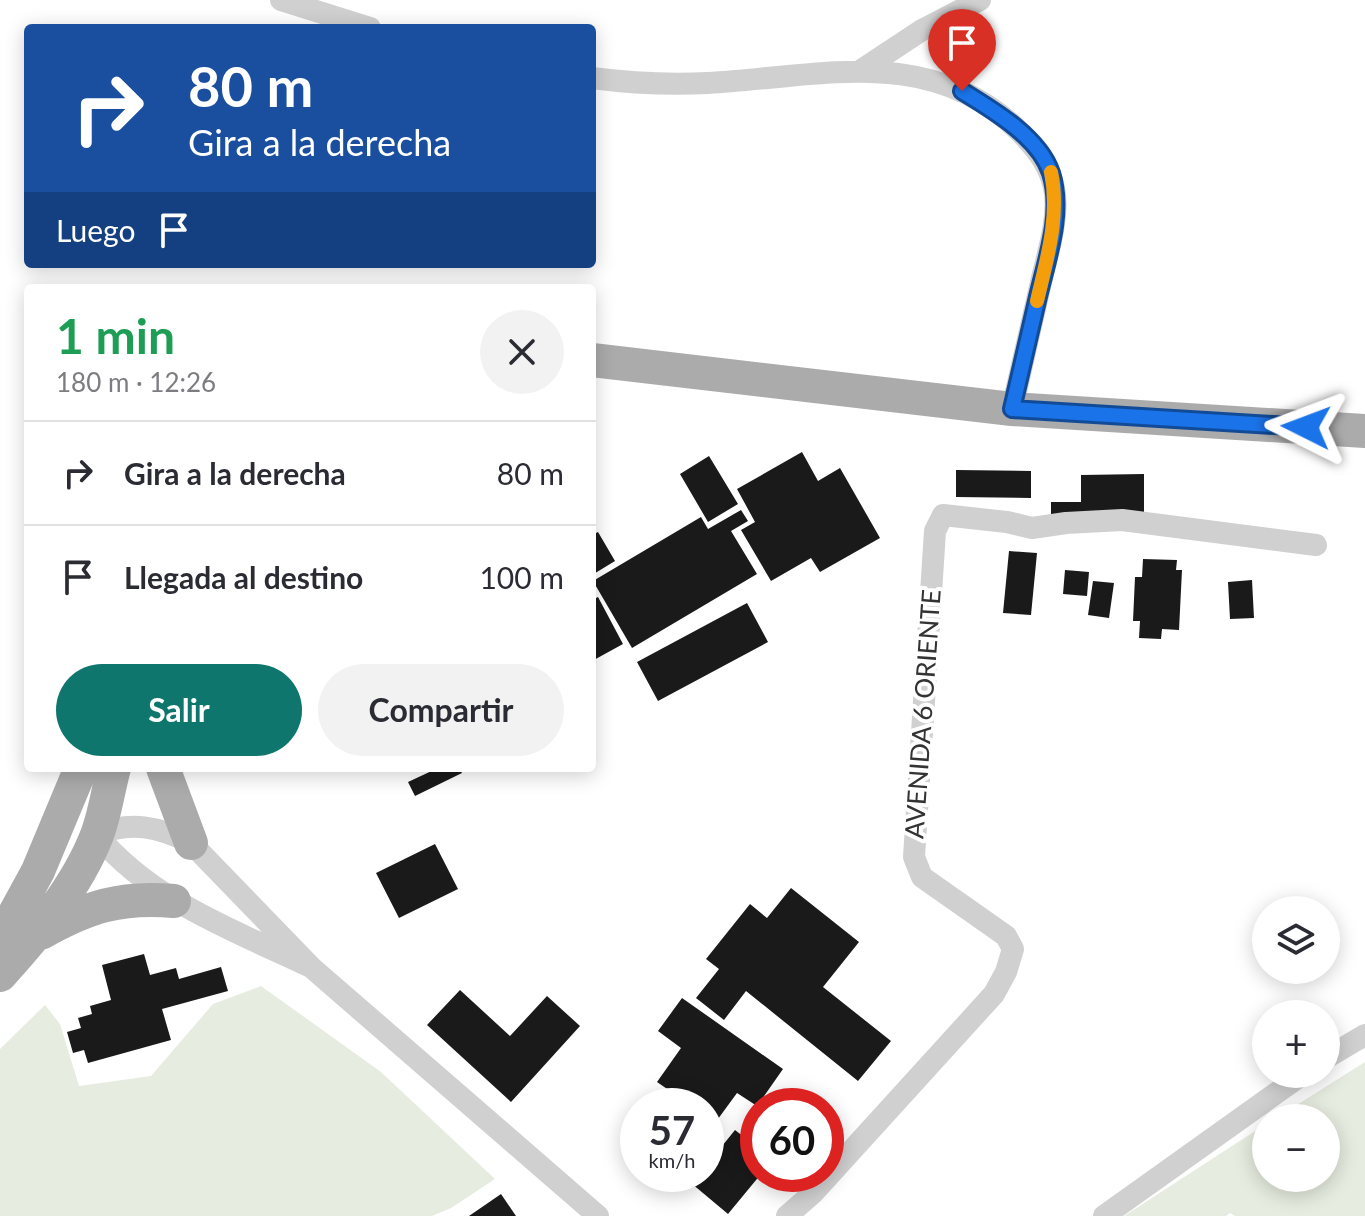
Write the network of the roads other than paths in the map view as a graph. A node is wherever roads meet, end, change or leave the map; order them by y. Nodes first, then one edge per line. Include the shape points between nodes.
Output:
1 (281, 0) edge
2 (980, 0) edge
3 (357, 24) edge
4 (860, 71) junction
5 (596, 79) edge
6 (596, 360) edge
7 (1012, 409) junction
8 (1365, 431) edge
9 (1316, 545) dead end
10 (79, 772) edge
11 (89, 772) edge
12 (113, 772) edge
13 (164, 772) edge
14 (97, 835) junction
15 (191, 843) junction
16 (38, 871) junction
17 (174, 901) junction
18 (17, 939) edge
19 (311, 967) junction
20 (0, 975) edge
21 (1365, 1035) edge
22 (1340, 1050) edge
23 (1283, 1088) edge
24 (598, 1216) edge
25 (787, 1216) edge
26 (1104, 1216) edge

1 - 3 street
2 - 4 street
4 - 5 street via 706,83
4 - 7 street via 921,76 962,91 1004,116 1050,171 1056,197 1052,236
6 - 7 main road
7 - 8 main road
9 - 25 street, AVENIDA 6 ORIENTE via 1122,520 1032,528 943,515 935,531 914,857 922,877 1006,936 1013,949 994,994
10 - 16 main road
11 - 14 main road
12 - 14 main road
13 - 15 main road
14 - 15 street via 144,826
14 - 16 main road
14 - 17 street via 131,870
14 - 18 main road via 63,897
15 - 19 street
16 - 18 main road
17 - 18 main road via 120,900
17 - 19 street
18 - 20 main road
19 - 24 street
21 - 22 street
23 - 26 street

